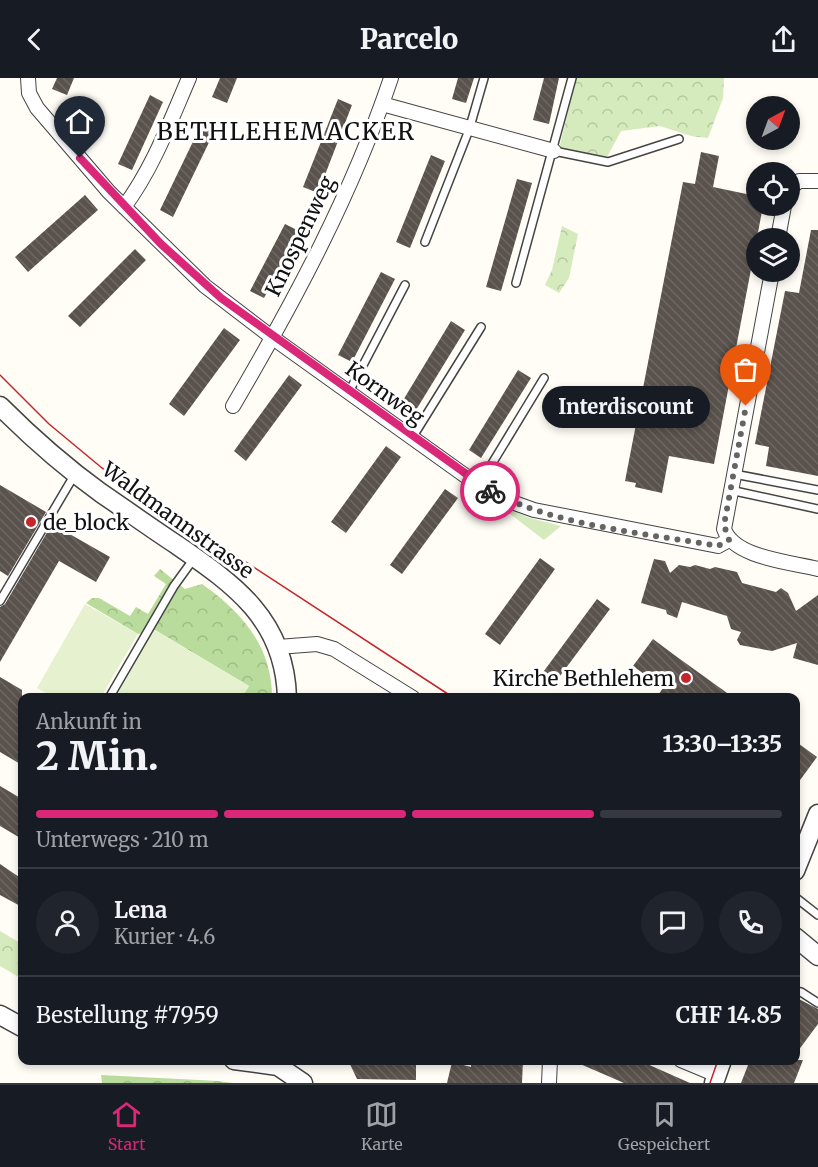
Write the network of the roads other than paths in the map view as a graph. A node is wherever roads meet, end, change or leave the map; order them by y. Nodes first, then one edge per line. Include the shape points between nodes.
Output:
1 (28, 78) edge
2 (189, 78) edge
3 (391, 78) edge
4 (484, 78) edge
5 (572, 78) edge
6 (382, 104) junction
7 (469, 130) junction
8 (679, 139) dead end
9 (554, 151) junction
10 (800, 181) edge
11 (818, 182) edge
12 (124, 207) junction
13 (425, 242) dead end
14 (770, 282) edge
15 (516, 283) dead end
16 (405, 285) dead end
17 (481, 327) dead end
18 (273, 338) junction
19 (544, 378) dead end
20 (349, 392) junction
21 (0, 406) edge
22 (233, 406) dead end
23 (412, 438) junction
24 (75, 473) junction
25 (734, 474) junction
26 (479, 485) junction
27 (730, 490) junction
28 (818, 490) edge
29 (818, 509) edge
30 (729, 540) junction
31 (195, 558) junction
32 (818, 568) edge
33 (0, 601) edge
34 (278, 647) junction
35 (112, 693) edge
36 (287, 693) edge
37 (404, 693) edge
38 (818, 814) edge
39 (800, 859) edge
40 (800, 901) edge
41 (818, 915) edge
42 (800, 942) edge
43 (818, 956) edge
44 (800, 992) edge
45 (818, 1003) edge
46 (0, 1015) edge
47 (18, 1025) edge
48 (283, 1065) edge
49 (550, 1065) edge
50 (695, 1065) edge
51 (717, 1073) edge
52 (303, 1083) edge
53 (549, 1083) edge

1 - 12 street, Kornweg via 33,103
2 - 12 street via 159,148
3 - 6 street, Knospenweg
4 - 7 lane
5 - 9 lane
6 - 7 street
6 - 18 street, Knospenweg via 329,231
7 - 9 street
7 - 13 lane
8 - 9 lane via 608,162
9 - 15 lane
10 - 11 street
12 - 18 street, Kornweg via 206,286
14 - 25 street
16 - 20 lane
17 - 23 lane
18 - 20 street, Kornweg
18 - 22 street, Knospenweg
19 - 26 lane
20 - 23 street, Kornweg
21 - 24 street, Waldmannstrasse
23 - 26 street, Kornweg
24 - 31 street, Waldmannstrasse
24 - 33 lane
25 - 27 street
25 - 28 lane
26 - 30 street, Kornweg via 522,506 568,519 718,546
27 - 29 lane
27 - 30 street via 724,525
30 - 32 street via 749,552
31 - 34 street, Waldmannstrasse via 246,598
31 - 35 lane via 174,586
34 - 36 street, Waldmannstrasse
34 - 37 street via 317,644 334,649
38 - 39 street
40 - 41 lane
42 - 43 street
44 - 45 lane
46 - 47 street
48 - 52 street
49 - 53 street
50 - 51 street

